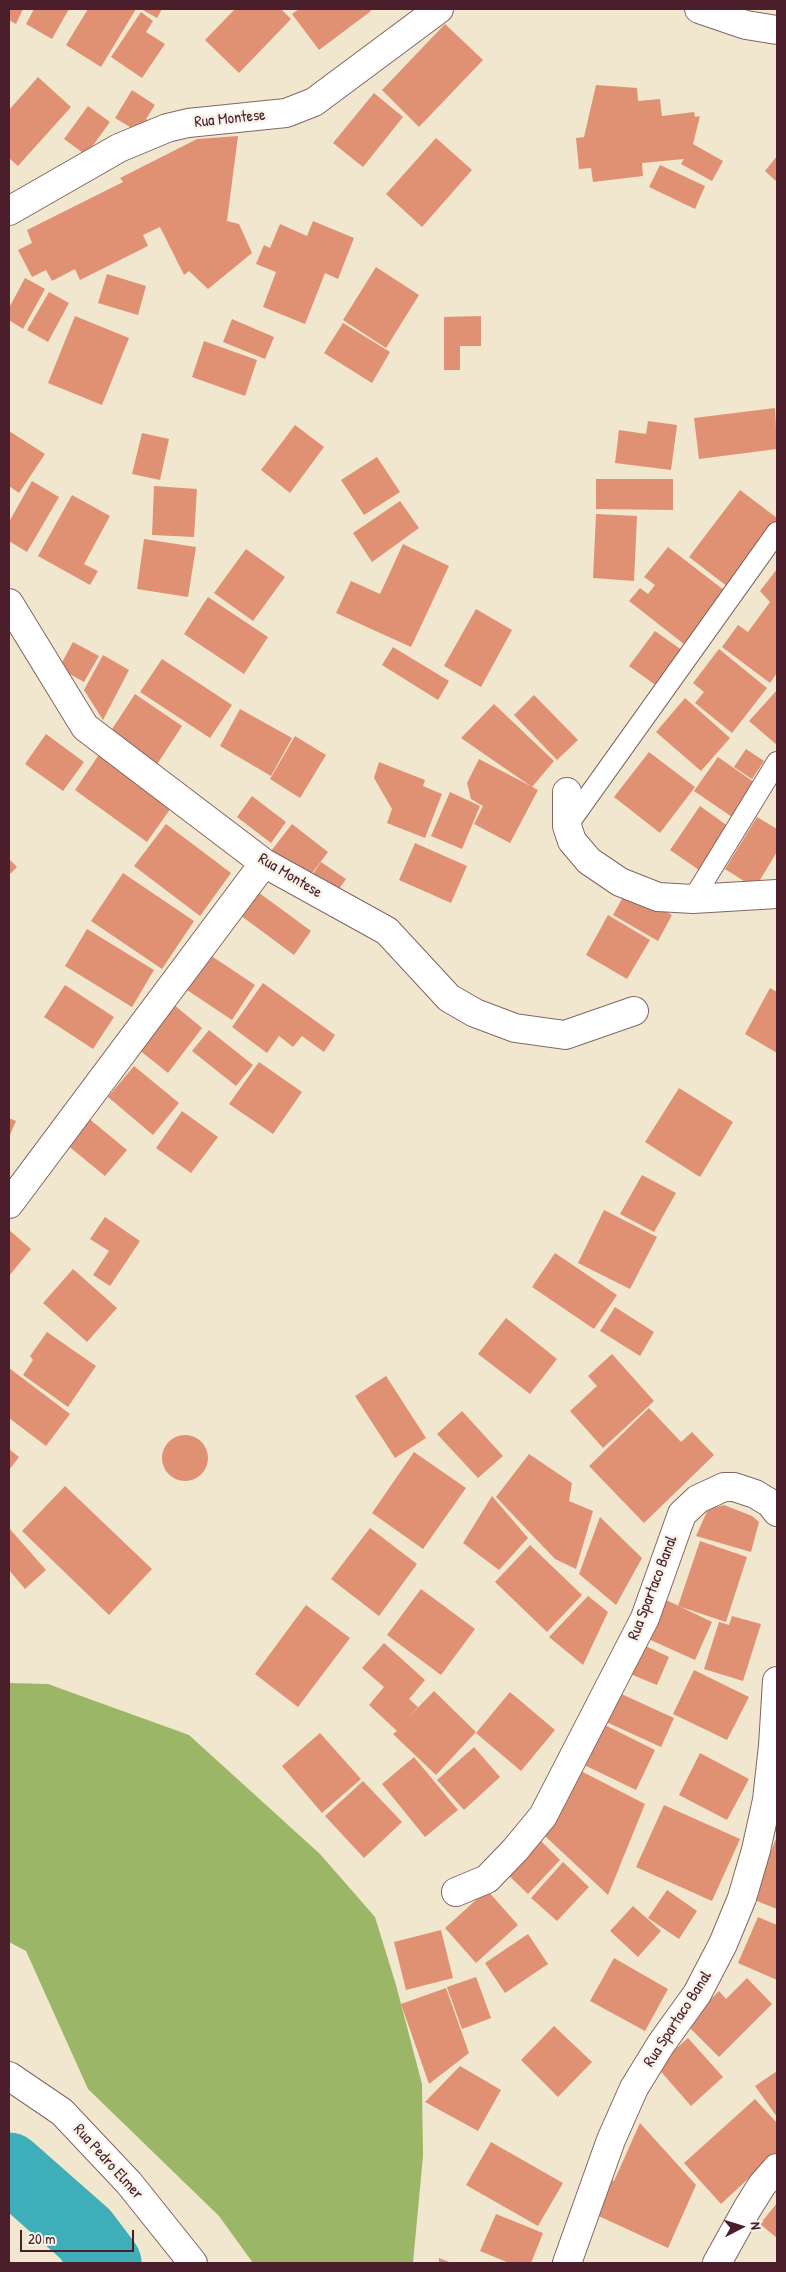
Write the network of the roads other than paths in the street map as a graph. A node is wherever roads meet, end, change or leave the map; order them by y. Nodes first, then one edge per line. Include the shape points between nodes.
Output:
1 (440, 9) edge
2 (699, 9) edge
3 (777, 30) edge
4 (9, 211) edge
5 (777, 532) edge
6 (9, 604) edge
7 (777, 762) edge
8 (567, 792) dead end
9 (567, 826) junction
10 (264, 863) junction
11 (777, 894) edge
12 (693, 899) junction
13 (634, 1011) dead end
14 (9, 1204) edge
15 (777, 1512) edge
16 (777, 1681) edge
17 (456, 1892) dead end
18 (9, 2076) edge
19 (777, 2168) edge
20 (193, 2263) edge
21 (567, 2263) edge
22 (717, 2263) edge

1 - 4 street, Rua Montese via 314,102 286,112 167,128 119,148
2 - 3 street via 746,25
5 - 9 lane
6 - 10 street, Rua Montese via 85,727
7 - 12 lane
8 - 9 street
9 - 12 street via 572,841 589,861 620,882 658,896
10 - 13 street, Rua Montese via 386,931 449,998 475,1013 515,1028 565,1035
10 - 14 street
11 - 12 street
15 - 17 street, Rua Spartaco Banal via 770,1503 755,1494 724,1487 698,1499 682,1514 645,1618 543,1816 487,1879
16 - 21 street, Rua Spartaco Banal via 767,1800 742,1898 697,1994 634,2088 611,2140
18 - 20 street, Rua Pedro Elmer via 62,2112 129,2183
19 - 22 street via 762,2185

